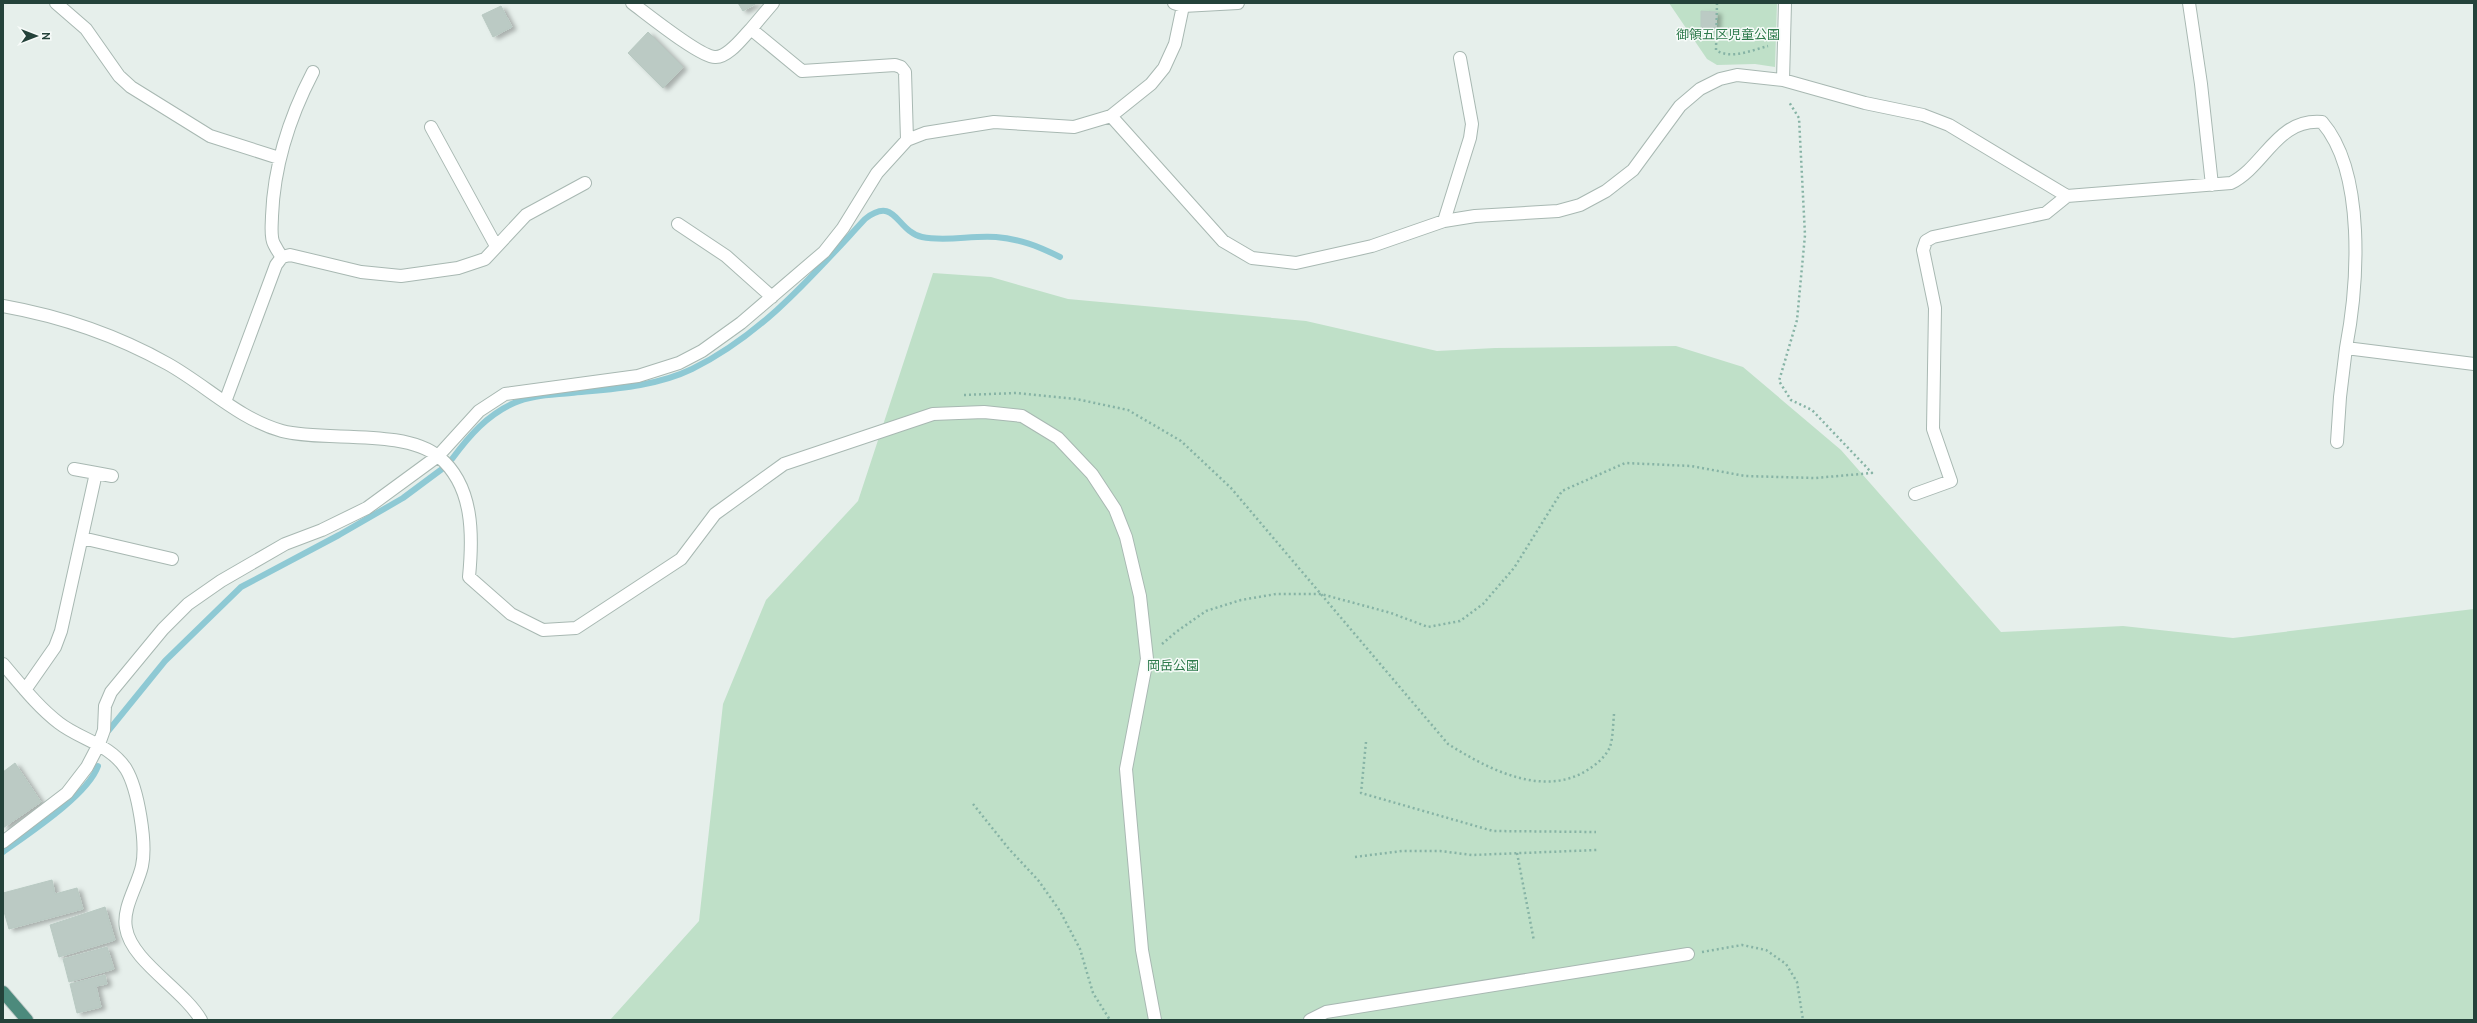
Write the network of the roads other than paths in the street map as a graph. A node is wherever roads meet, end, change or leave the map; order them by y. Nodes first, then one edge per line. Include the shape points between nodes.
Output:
1 (56, 3) edge
2 (632, 3) edge
3 (773, 3) edge
4 (1238, 3) edge
5 (1785, 3) edge
6 (2189, 3) edge
7 (1178, 5) edge
8 (751, 29) junction
9 (1460, 58) dead end
10 (313, 72) dead end
11 (1782, 80) junction
12 (1111, 116) junction
13 (431, 127) dead end
14 (907, 140) junction
15 (279, 158) junction
16 (585, 183) dead end
17 (2212, 185) junction
18 (2067, 196) junction
19 (1444, 221) junction
20 (678, 224) dead end
21 (496, 246) junction
22 (282, 257) junction
23 (772, 297) junction
24 (3, 306) edge
25 (2346, 348) junction
26 (2474, 364) edge
27 (225, 402) junction
28 (2337, 442) dead end
29 (438, 456) junction
30 (74, 469) dead end
31 (96, 473) junction
32 (112, 476) dead end
33 (1915, 494) dead end
34 (82, 538) junction
35 (172, 559) dead end
36 (3, 664) edge
37 (25, 690) junction
38 (99, 744) junction
39 (3, 842) edge
40 (1688, 954) road end
41 (3, 992) edge
42 (27, 1020) edge
43 (201, 1020) edge
44 (1155, 1020) edge
45 (1310, 1020) edge

1 - 15 street via 86,29 119,76 131,87 210,136
2 - 8 street via 677,36 716,58 725,55
3 - 8 street
4 - 7 street
5 - 11 street
6 - 17 street
7 - 12 street via 1175,44 1164,68 1151,84
8 - 14 street via 802,71 895,65 901,67 905,72
9 - 19 street via 1472,124
10 - 15 street via 288,127
11 - 18 street via 1923,115 1949,125
11 - 19 street via 1737,75 1700,88 1680,106 1632,170 1606,192 1580,206 1558,211 1475,216
12 - 14 street via 1074,127 994,122 925,133
12 - 19 street via 1223,241 1252,258 1296,263 1372,246
13 - 21 street
14 - 23 street via 877,173 843,228 824,252
15 - 22 street via 273,194 272,225 273,243
16 - 21 street via 526,215
17 - 18 street
17 - 25 street via 2230,183 2243,177 2279,136 2294,127 2312,121 2322,122 2329,130 2343,156 2352,201 2355,280
18 - 33 street via 2046,213 1933,237 1926,241 1923,250 1935,308 1933,429 1951,482
20 - 23 street via 726,256
21 - 22 street via 485,259 458,268 401,276 361,272 290,255
22 - 27 street via 276,265
23 - 29 street via 715,342 679,363 638,376 505,394 479,411
24 - 27 street via 76,325 122,341 168,364
25 - 26 street
25 - 28 street
27 - 29 street via 250,419 281,431 369,438 413,445
29 - 38 street via 367,508 322,530 284,544 221,581 188,604 163,629 111,692 105,706 104,730
29 - 44 street via 452,470 466,502 472,539 469,577 511,614 543,630 576,628 681,559 715,514 784,464 933,414 984,412 1022,416 1058,438 1092,474 1115,509 1126,537 1140,596 1147,659 1126,769 1142,950
30 - 31 street
31 - 32 street
31 - 34 street
34 - 35 street
34 - 37 street via 59,640
36 - 37 street
37 - 38 street via 61,724
38 - 39 street via 87,767 67,793
38 - 43 street via 126,769 134,786 140,823 142,866 127,912 125,927 140,957 178,990
40 - 45 street via 1326,1012
41 - 42 highway

